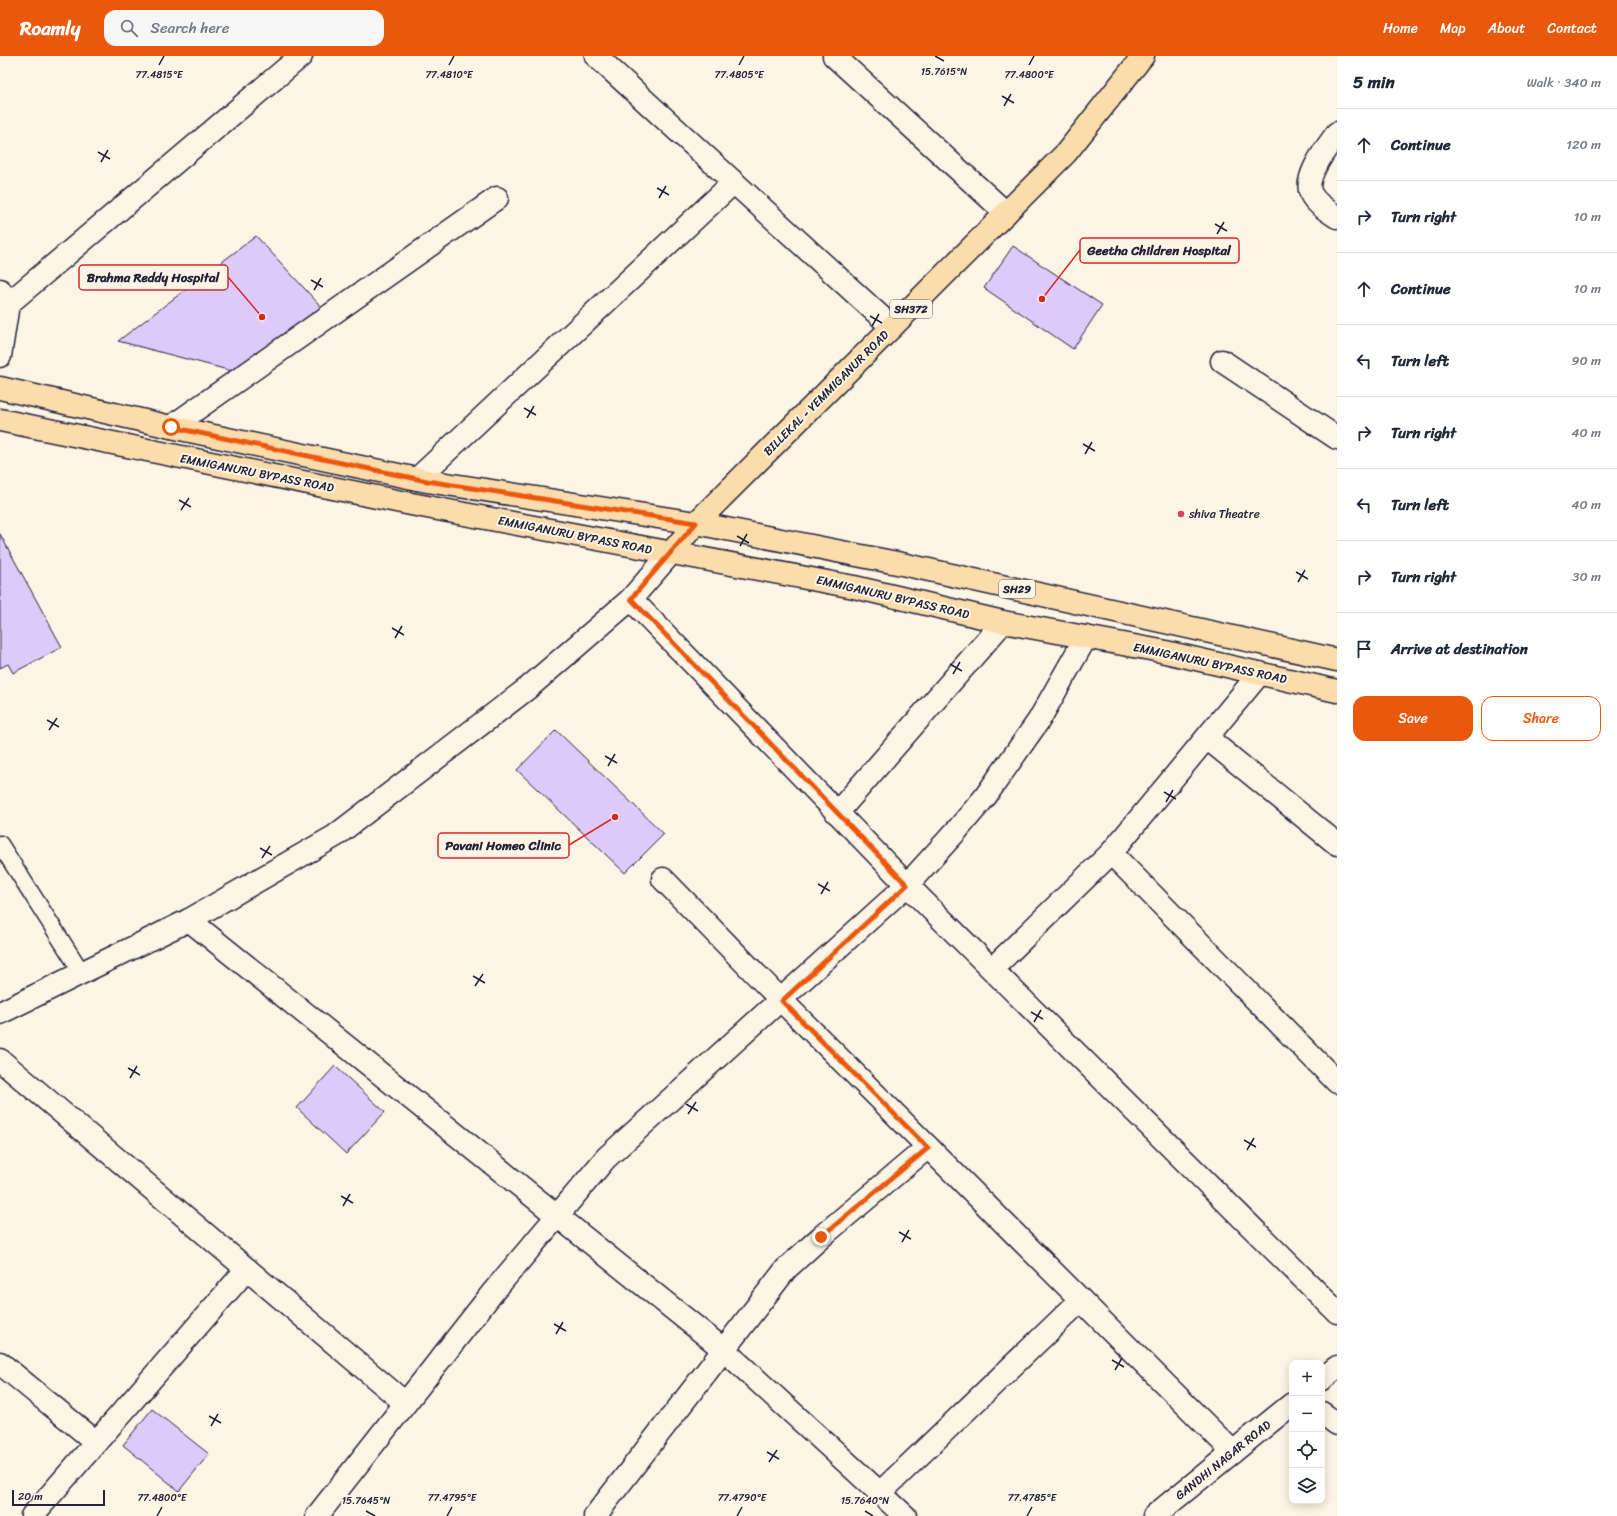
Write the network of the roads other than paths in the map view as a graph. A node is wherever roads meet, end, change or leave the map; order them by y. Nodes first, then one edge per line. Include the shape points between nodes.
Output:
1 (301, 56) edge
2 (596, 56) edge
3 (834, 56) edge
4 (1143, 56) edge
5 (1337, 132) edge
6 (734, 182) junction
7 (497, 198) dead end
8 (1006, 214) junction
9 (1337, 217) edge
10 (4, 297) edge
11 (892, 328) junction
12 (0, 356) edge
13 (1222, 361) dead end
14 (0, 388) edge
15 (0, 420) edge
16 (171, 427) junction
17 (1337, 438) edge
18 (417, 479) junction
19 (696, 523) junction
20 (670, 554) junction
21 (631, 599) junction
22 (1004, 622) junction
23 (1086, 637) junction
24 (1337, 660) edge
25 (1260, 674) junction
26 (1337, 691) edge
27 (1207, 738) junction
28 (838, 814) junction
29 (0, 844) edge
30 (1337, 844) edge
31 (1111, 853) junction
32 (663, 880) dead end
33 (907, 885) junction
34 (189, 920) junction
35 (992, 969) junction
36 (82, 973) junction
37 (782, 1001) junction
38 (0, 1013) edge
39 (0, 1060) edge
40 (1337, 1082) edge
41 (928, 1148) junction
42 (557, 1215) junction
43 (247, 1270) junction
44 (1081, 1300) junction
45 (1337, 1312) edge
46 (723, 1349) junction
47 (0, 1363) edge
48 (1337, 1367) edge
49 (1325, 1377) edge
50 (405, 1403) junction
51 (1289, 1406) edge
52 (1325, 1415) edge
53 (1337, 1424) edge
54 (96, 1442) junction
55 (1233, 1452) junction
56 (880, 1493) junction
57 (32, 1516) edge
58 (317, 1516) edge
59 (595, 1516) edge
60 (905, 1516) edge
61 (1154, 1516) edge

1 - 10 street
2 - 6 street
3 - 8 street
4 - 8 main road, BILLEKAL - YEMMIGANUR ROAD / SH372 via 1066,153
5 - 9 street via 1313,170 1310,182 1311,194
6 - 11 street
6 - 18 street
7 - 16 street
8 - 11 main road, BILLEKAL - YEMMIGANUR ROAD / SH372
10 - 12 street
11 - 19 main road, BILLEKAL - YEMMIGANUR ROAD / SH372
13 - 17 street
14 - 16 main road, SH29
15 - 20 main road, EMMIGANURU BYPASS ROAD
16 - 18 main road, SH29
18 - 19 main road, SH29
19 - 20 main road, BILLEKAL - YEMMIGANUR ROAD / SH372
19 - 24 main road, SH29 via 910,566
20 - 21 street
20 - 22 main road, EMMIGANURU BYPASS ROAD via 854,587
21 - 28 street
21 - 34 street via 528,688 335,836
22 - 23 main road, EMMIGANURU BYPASS ROAD
22 - 28 street
23 - 25 main road, EMMIGANURU BYPASS ROAD
23 - 33 street via 1039,720 985,797
25 - 26 main road, EMMIGANURU BYPASS ROAD
25 - 27 street
27 - 30 street
27 - 31 street
28 - 33 street
29 - 36 lane
31 - 35 street
31 - 40 street
32 - 37 street
33 - 35 street
33 - 37 street
34 - 36 street
34 - 42 street
35 - 45 street
36 - 38 street
37 - 41 street
37 - 42 street via 606,1158
39 - 43 street
41 - 44 street
41 - 46 street via 786,1269
42 - 46 street
42 - 50 street
43 - 50 street
43 - 54 street
44 - 55 street
44 - 56 street
46 - 56 street
46 - 59 street
47 - 54 street
48 - 49 street
50 - 58 street
51 - 55 street, GANDHI NAGAR ROAD
52 - 53 street
54 - 57 street
55 - 61 street, GANDHI NAGAR ROAD
56 - 60 street

